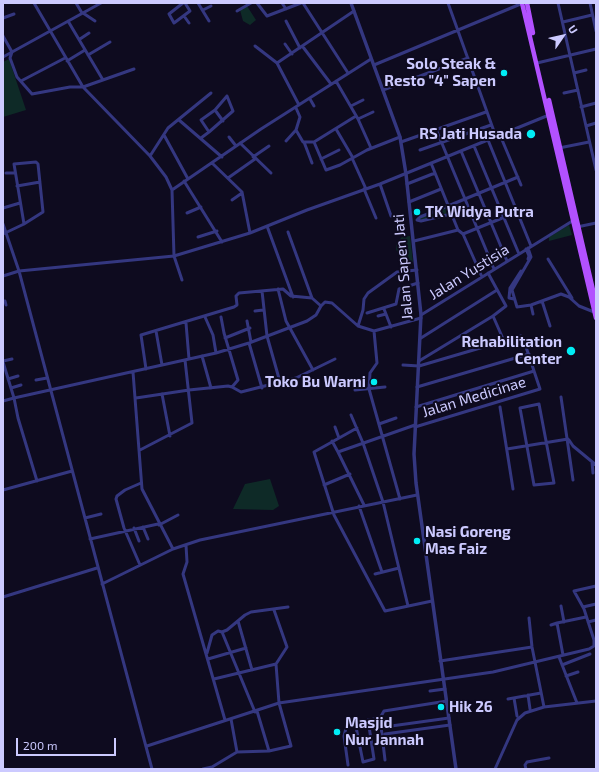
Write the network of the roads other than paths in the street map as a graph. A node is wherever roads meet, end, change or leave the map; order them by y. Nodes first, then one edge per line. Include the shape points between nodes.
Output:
1 (34, 3) edge
2 (76, 3) edge
3 (91, 3) edge
4 (101, 3) edge
5 (184, 3) edge
6 (198, 3) edge
7 (250, 3) edge
8 (257, 3) edge
9 (282, 3) edge
10 (302, 3) edge
11 (351, 3) edge
12 (448, 3) edge
13 (522, 3) edge
14 (527, 3) edge
15 (558, 3) edge
16 (590, 3) edge
17 (178, 4) edge
18 (211, 6) dead end
19 (93, 7) junction
20 (286, 9) junction
21 (203, 10) junction
22 (237, 11) dead end
23 (354, 12) junction
24 (82, 13) junction
25 (14, 14) dead end
26 (592, 15) junction
27 (184, 16) junction
28 (3, 18) edge
29 (68, 21) junction
30 (94, 21) dead end
31 (209, 21) dead end
32 (286, 21) dead end
33 (562, 22) junction
34 (189, 24) dead end
35 (458, 29) junction
36 (531, 30) junction
37 (49, 31) junction
38 (596, 31) edge
39 (89, 33) dead end
40 (321, 33) junction
41 (3, 36) edge
42 (80, 38) junction
43 (110, 42) dead end
44 (285, 44) dead end
45 (255, 46) dead end
46 (302, 48) junction
47 (596, 49) edge
48 (85, 50) junction
49 (12, 52) junction
50 (292, 54) junction
51 (88, 55) junction
52 (570, 56) junction
53 (3, 57) edge
54 (468, 58) junction
55 (66, 59) junction
56 (371, 59) junction
57 (277, 63) junction
58 (538, 63) junction
59 (374, 65) junction
60 (134, 69) dead end
61 (586, 70) dead end
62 (348, 73) junction
63 (574, 73) junction
64 (103, 80) junction
65 (21, 81) junction
66 (336, 81) junction
67 (331, 84) junction
68 (83, 87) junction
69 (383, 90) junction
70 (578, 90) junction
71 (211, 93) dead end
72 (564, 93) dead end
73 (310, 98) junction
74 (363, 100) dead end
75 (596, 103) edge
76 (299, 105) junction
77 (314, 106) dead end
78 (351, 106) junction
79 (581, 107) junction
80 (296, 108) junction
81 (215, 110) junction
82 (373, 112) dead end
83 (486, 112) junction
84 (550, 115) junction
85 (357, 118) junction
86 (179, 120) junction
87 (223, 121) junction
88 (596, 124) edge
89 (491, 125) junction
90 (586, 126) junction
91 (336, 129) junction
92 (436, 129) junction
93 (296, 130) junction
94 (209, 132) junction
95 (164, 135) junction
96 (500, 135) junction
97 (400, 136) junction
98 (229, 137) dead end
99 (496, 137) junction
100 (201, 138) junction
101 (488, 140) junction
102 (286, 141) dead end
103 (303, 142) junction
104 (314, 142) junction
105 (401, 142) junction
106 (589, 142) junction
107 (240, 143) junction
108 (440, 143) junction
109 (236, 146) junction
110 (269, 146) dead end
111 (474, 146) junction
112 (371, 148) junction
113 (559, 148) junction
114 (338, 150) dead end
115 (420, 150) dead end
116 (596, 150) edge
117 (461, 151) junction
118 (591, 151) junction
119 (150, 156) junction
120 (222, 157) junction
121 (447, 157) junction
122 (254, 158) junction
123 (353, 158) junction
124 (321, 160) junction
125 (212, 163) junction
126 (312, 163) dead end
127 (431, 163) junction
128 (596, 167) edge
129 (6, 173) dead end
130 (15, 173) junction
131 (435, 173) junction
132 (271, 174) dead end
133 (406, 174) junction
134 (518, 177) junction
135 (228, 178) junction
136 (188, 179) junction
137 (184, 181) junction
138 (40, 182) junction
139 (505, 182) junction
140 (380, 184) junction
141 (407, 184) junction
142 (522, 185) dead end
143 (17, 186) junction
144 (492, 188) junction
145 (365, 189) junction
146 (172, 190) junction
147 (441, 190) junction
148 (242, 193) junction
149 (478, 193) junction
150 (465, 198) junction
151 (232, 200) dead end
152 (409, 202) junction
153 (20, 203) junction
154 (448, 206) junction
155 (201, 207) junction
156 (3, 208) edge
157 (517, 212) junction
158 (187, 213) dead end
159 (451, 214) junction
160 (391, 216) dead end
161 (376, 218) dead end
162 (504, 218) junction
163 (574, 220) junction
164 (491, 223) junction
165 (596, 223) edge
166 (3, 224) edge
167 (24, 224) junction
168 (267, 226) junction
169 (575, 228) junction
170 (478, 229) junction
171 (458, 230) junction
172 (216, 231) junction
173 (288, 232) dead end
174 (4, 233) edge
175 (250, 233) junction
176 (463, 234) junction
177 (198, 237) dead end
178 (414, 241) junction
179 (222, 242) junction
180 (528, 248) junction
181 (519, 254) junction
182 (174, 256) junction
183 (548, 260) dead end
184 (507, 261) junction
185 (494, 269) junction
186 (417, 270) junction
187 (19, 271) junction
188 (488, 273) junction
189 (3, 276) edge
190 (482, 277) junction
191 (182, 280) dead end
192 (418, 283) junction
193 (278, 289) junction
194 (497, 290) junction
195 (262, 291) junction
196 (293, 297) junction
197 (312, 298) junction
198 (3, 301) edge
199 (574, 301) junction
200 (542, 302) junction
201 (596, 303) edge
202 (6, 305) dead end
203 (531, 305) junction
204 (321, 306) junction
205 (384, 309) junction
206 (263, 310) junction
207 (255, 311) dead end
208 (594, 312) junction
209 (367, 314) dead end
210 (386, 314) junction
211 (533, 314) dead end
212 (378, 316) dead end
213 (421, 316) junction
214 (493, 316) junction
215 (205, 317) junction
216 (221, 317) dead end
217 (596, 318) edge
218 (247, 321) dead end
219 (186, 323) junction
220 (358, 326) junction
221 (550, 326) dead end
222 (391, 327) junction
223 (250, 328) junction
224 (290, 328) junction
225 (156, 331) junction
226 (374, 331) junction
227 (268, 336) junction
228 (225, 338) junction
229 (421, 338) junction
230 (504, 341) junction
231 (250, 343) junction
232 (229, 349) junction
233 (216, 353) junction
234 (529, 354) junction
235 (202, 356) junction
236 (12, 358) dead end
237 (335, 359) dead end
238 (187, 360) junction
239 (3, 361) edge
240 (419, 361) junction
241 (162, 365) junction
242 (404, 365) dead end
243 (419, 366) junction
244 (146, 369) junction
245 (4, 370) edge
246 (313, 370) junction
247 (534, 371) junction
248 (133, 372) junction
249 (18, 376) dead end
250 (47, 378) junction
251 (8, 379) junction
252 (36, 380) dead end
253 (280, 382) junction
254 (21, 385) dead end
255 (417, 386) junction
256 (232, 387) junction
257 (11, 388) junction
258 (211, 388) junction
259 (262, 388) junction
260 (385, 388) dead end
261 (369, 389) junction
262 (188, 390) junction
263 (355, 390) dead end
264 (50, 391) junction
265 (162, 394) junction
266 (560, 397) dead end
267 (14, 398) junction
268 (136, 398) junction
269 (3, 401) edge
270 (416, 407) junction
271 (500, 408) dead end
272 (351, 415) dead end
273 (396, 418) dead end
274 (379, 424) junction
275 (415, 426) junction
276 (335, 427) dead end
277 (356, 428) junction
278 (170, 436) junction
279 (383, 436) junction
280 (339, 438) junction
281 (568, 439) junction
282 (332, 441) junction
283 (546, 442) junction
284 (363, 443) junction
285 (527, 446) junction
286 (507, 449) junction
287 (140, 450) junction
288 (338, 452) junction
289 (592, 462) junction
290 (596, 465) edge
291 (72, 471) junction
292 (593, 473) dead end
293 (350, 474) junction
294 (37, 480) junction
295 (573, 480) dead end
296 (141, 483) junction
297 (324, 485) junction
298 (513, 488) dead end
299 (3, 490) edge
300 (417, 495) junction
301 (400, 498) junction
302 (383, 502) junction
303 (364, 505) junction
304 (359, 506) junction
305 (333, 512) junction
306 (101, 514) dead end
307 (178, 515) dead end
308 (85, 518) junction
309 (159, 524) junction
310 (143, 527) junction
311 (134, 528) junction
312 (125, 530) junction
313 (90, 539) junction
314 (148, 539) dead end
315 (139, 541) dead end
316 (186, 545) junction
317 (172, 549) junction
318 (140, 565) junction
319 (98, 568) junction
320 (399, 568) junction
321 (382, 572) junction
322 (375, 574) dead end
323 (102, 584) junction
324 (596, 586) edge
325 (3, 597) edge
326 (432, 601) junction
327 (596, 604) edge
328 (408, 606) junction
329 (561, 606) dead end
330 (288, 607) dead end
331 (583, 607) junction
332 (274, 610) junction
333 (586, 617) junction
334 (529, 618) dead end
335 (596, 620) edge
336 (238, 622) junction
337 (564, 622) junction
338 (588, 622) junction
339 (557, 623) junction
340 (550, 625) dead end
341 (222, 632) junction
342 (595, 640) edge
343 (532, 647) junction
344 (246, 648) junction
345 (589, 649) junction
346 (232, 652) junction
347 (207, 654) junction
348 (590, 654) junction
349 (563, 656) junction
350 (559, 657) junction
351 (591, 658) dead end
352 (208, 659) junction
353 (440, 661) junction
354 (535, 663) junction
355 (276, 664) junction
356 (562, 665) junction
357 (252, 670) junction
358 (578, 672) dead end
359 (239, 674) junction
360 (566, 676) junction
361 (443, 678) junction
362 (214, 679) junction
363 (445, 689) junction
364 (430, 691) dead end
365 (541, 693) junction
366 (528, 695) junction
367 (514, 698) junction
368 (508, 699) dead end
369 (447, 701) junction
370 (596, 701) edge
371 (279, 703) junction
372 (577, 703) junction
373 (544, 707) junction
374 (530, 709) dead end
375 (256, 711) junction
376 (517, 716) dead end
377 (380, 718) junction
378 (449, 718) junction
379 (231, 719) junction
380 (225, 720) junction
381 (368, 720) junction
382 (355, 722) junction
383 (450, 725) junction
384 (384, 727) dead end
385 (385, 734) dead end
386 (147, 746) junction
387 (270, 751) junction
388 (237, 752) junction
389 (549, 758) dead end
390 (385, 760) dead end
391 (348, 766) dead end
392 (212, 767) junction
393 (152, 769) edge
394 (203, 769) edge
395 (216, 769) edge
396 (456, 769) edge
397 (495, 769) edge
398 (526, 769) edge

1 - 37 street
2 - 24 street
3 - 19 street
4 - 19 street
5 - 17 street
5 - 27 street via 190,11
6 - 21 street
7 - 22 street
8 - 20 street via 266,15 274,16
9 - 20 street
10 - 20 street
10 - 40 street
11 - 23 street, Jalan Sapen Jati
12 - 35 street
13 - 35 street
13 - 36 main road
14 - 36 main road
15 - 33 street
16 - 26 street
17 - 27 street via 168,14 174,23
18 - 21 street
19 - 24 street
21 - 31 street
23 - 40 street
23 - 56 street, Jalan Sapen Jati
24 - 29 street
24 - 30 street
25 - 28 street
26 - 33 street
26 - 38 street
27 - 34 street
29 - 37 street
29 - 42 street
32 - 46 street
33 - 52 street
35 - 54 street
35 - 59 street
36 - 58 main road
37 - 49 street
37 - 55 street
39 - 42 street
40 - 46 street
40 - 62 street
41 - 49 street
42 - 48 street
43 - 51 street
44 - 50 street
45 - 57 street
46 - 50 street
46 - 67 street
47 - 52 street
48 - 51 street
48 - 55 street
49 - 53 street
49 - 65 street via 10,58
50 - 57 street
51 - 64 street
52 - 58 street
52 - 63 street
54 - 69 street
54 - 83 street
55 - 65 street
55 - 68 street
56 - 59 street, Jalan Sapen Jati
56 - 62 street
57 - 76 street
58 - 84 main road
59 - 69 street, Jalan Sapen Jati
60 - 64 street
61 - 63 street
62 - 66 street
63 - 70 street
64 - 68 street
65 - 68 street via 32,94
66 - 67 street
66 - 78 street
67 - 73 street
68 - 119 street
69 - 97 street, Jalan Sapen Jati
70 - 72 street
70 - 79 street
71 - 86 street
73 - 76 street
73 - 77 street
74 - 78 street
75 - 79 street
76 - 80 street
78 - 85 street
79 - 90 street
80 - 93 street via 300,117
80 - 107 street
81 - 87 street
81 - 87 street via 227,96 233,111
81 - 94 street via 201,120
82 - 85 street
83 - 89 street
83 - 92 street
84 - 96 street
84 - 113 main road
84 - 163 main road
85 - 91 street
85 - 112 street
86 - 95 street via 168,128
86 - 100 street
87 - 94 street
88 - 90 street
89 - 99 street
89 - 108 street
90 - 106 street
91 - 104 street
91 - 123 street
92 - 105 street
92 - 108 street
93 - 102 street
93 - 103 street
94 - 100 street
95 - 119 street
95 - 136 street
96 - 99 street
96 - 134 street
97 - 105 street, Jalan Sapen Jati
97 - 112 street
98 - 109 street
99 - 101 street
100 - 120 street
101 - 111 street
101 - 139 street
103 - 104 street
103 - 126 street
104 - 124 street
105 - 133 street, Jalan Sapen Jati
106 - 113 street
106 - 118 street
107 - 109 street
107 - 122 street
108 - 115 street
108 - 121 street
109 - 120 street
110 - 122 street
111 - 117 street
111 - 144 street
112 - 123 street
113 - 163 main road
114 - 124 street
116 - 118 street
117 - 121 street
117 - 149 street
118 - 128 street
119 - 146 street
120 - 125 street
121 - 127 street
121 - 150 street
122 - 132 street
122 - 135 street
123 - 124 street via 326,170
123 - 145 street
125 - 135 street
125 - 136 street
127 - 131 street
127 - 133 street
129 - 130 street
130 - 138 street via 14,164 37,163
130 - 143 street
131 - 141 street
131 - 147 street
133 - 140 street
133 - 141 street, Jalan Sapen Jati
134 - 139 street
134 - 142 street
135 - 148 street
136 - 137 street
137 - 146 street
137 - 155 street
138 - 143 street
138 - 167 street via 43,213
139 - 144 street
139 - 157 street
140 - 145 street
140 - 160 street
141 - 152 street, Jalan Sapen Jati
143 - 153 street
144 - 149 street
144 - 162 street
145 - 161 street
145 - 168 street
146 - 182 street
147 - 152 street
147 - 154 street
148 - 151 street
148 - 175 street
149 - 150 street
149 - 164 street
150 - 154 street
150 - 170 street
152 - 178 street, Jalan Sapen Jati
153 - 156 street
153 - 167 street
154 - 159 street
154 - 159 street via 420,217 418,221
155 - 158 street
155 - 172 street
157 - 162 street
157 - 180 street
159 - 171 street
162 - 164 street
162 - 181 street
163 - 169 main road
163 - 180 street, Jalan Yustisia
164 - 170 street
164 - 184 street
165 - 169 street
166 - 174 street
167 - 174 street
168 - 175 street
168 - 196 street
169 - 201 main road
169 - 208 main road
170 - 176 street
170 - 185 street
171 - 176 street
171 - 178 street
172 - 177 street
172 - 179 street
173 - 197 street
174 - 187 street
175 - 179 street
176 - 190 street
178 - 186 street, Jalan Sapen Jati
179 - 182 street
180 - 181 street, Jalan Yustisia
180 - 203 street via 531,257 512,288 513,299 518,307
181 - 184 street, Jalan Yustisia
182 - 187 street
182 - 191 street
183 - 199 street
184 - 185 street, Jalan Yustisia
185 - 188 street, Jalan Yustisia
186 - 192 street, Jalan Sapen Jati
186 - 220 street via 397,272 368,293 364,299
187 - 189 street
187 - 250 street via 26,309
188 - 190 street, Jalan Yustisia
188 - 194 street
190 - 213 street, Jalan Yustisia
192 - 205 street via 399,288 397,303
192 - 213 street, Jalan Sapen Jati
193 - 195 street
193 - 196 street via 284,289
193 - 224 street
194 - 214 street via 506,307
194 - 229 street
195 - 206 street
195 - 215 street via 239,293 236,296 235,307
196 - 197 street
197 - 204 street
198 - 202 street
199 - 200 street via 561,294
199 - 208 street
200 - 203 street
200 - 221 street
203 - 211 street
204 - 220 street via 324,302 329,302
204 - 224 street via 314,317
205 - 209 street
205 - 210 street
206 - 207 street
206 - 227 street
208 - 217 main road
210 - 212 street
210 - 222 street
213 - 222 street, Jalan Yustisia
213 - 229 street, Jalan Sapen Jati
214 - 230 street
214 - 240 street
215 - 219 street
215 - 233 street via 213,335
216 - 228 street
218 - 223 street
219 - 225 street
219 - 238 street
220 - 226 street
222 - 226 street, Jalan Yustisia
223 - 228 street
223 - 231 street
224 - 227 street
224 - 246 street
225 - 241 street
225 - 244 street via 140,336
226 - 261 street via 377,364 370,373
227 - 231 street
227 - 253 street
228 - 232 street
229 - 240 street, Jalan Sapen Jati
230 - 234 street via 521,336
230 - 243 street
231 - 232 street
231 - 259 street
232 - 233 street
232 - 256 street via 238,380
233 - 235 street
234 - 247 street
234 - 255 street
235 - 238 street
235 - 258 street
236 - 239 street
237 - 246 street
238 - 241 street
238 - 262 street
239 - 245 street
240 - 243 street, Jalan Sapen Jati
241 - 244 street
242 - 243 street
243 - 255 street, Jalan Sapen Jati
244 - 248 street
245 - 251 street
246 - 253 street
247 - 270 street
247 - 275 street, Jalan Medicinae via 540,389
248 - 264 street
248 - 268 street
249 - 251 street
250 - 252 street
250 - 264 street
251 - 257 street
253 - 259 street
254 - 257 street
255 - 270 street, Jalan Sapen Jati
256 - 258 street
256 - 259 street via 241,392
257 - 267 street
258 - 262 street
260 - 261 street
261 - 263 street
261 - 274 street
262 - 265 street
262 - 278 street via 192,423
264 - 267 street
264 - 291 street
265 - 268 street
265 - 278 street
266 - 281 street
267 - 269 street
267 - 294 street
268 - 287 street
270 - 275 street, Jalan Sapen Jati
271 - 286 street
272 - 277 street
273 - 274 street
274 - 279 street
275 - 279 street, Jalan Medicinae
275 - 300 street, Jalan Sapen Jati
276 - 280 street
277 - 280 street
277 - 284 street
278 - 287 street
279 - 284 street, Jalan Medicinae
279 - 301 street
280 - 282 street
281 - 283 street
281 - 289 street
281 - 295 street
282 - 288 street
282 - 297 street via 314,452
283 - 285 street
283 - 285 street via 540,404 521,406
283 - 285 street via 554,483 534,485
284 - 288 street, Jalan Medicinae
284 - 302 street
285 - 286 street
286 - 298 street
287 - 296 street
288 - 293 street
289 - 290 street
289 - 292 street
291 - 294 street
291 - 308 street
293 - 297 street
293 - 303 street
294 - 299 street
296 - 309 street via 144,495
296 - 312 street via 116,497
297 - 305 street
300 - 301 street
300 - 326 street, Jalan Sapen Jati
301 - 302 street
302 - 303 street
302 - 320 street
303 - 304 street
304 - 305 street
304 - 321 street
305 - 316 street via 218,535
305 - 328 street via 385,611
306 - 308 street
307 - 309 street
308 - 313 street
309 - 310 street
309 - 317 street
310 - 311 street
310 - 314 street
311 - 312 street
311 - 315 street
312 - 313 street
312 - 318 street
313 - 319 street
316 - 317 street
316 - 347 street via 187,562 183,574
317 - 318 street
318 - 323 street
319 - 323 street
319 - 325 street
320 - 321 street
320 - 328 street
321 - 322 street
323 - 386 street
324 - 331 street via 574,591
326 - 328 street
326 - 353 street, Jalan Sapen Jati
327 - 331 street
329 - 337 street
330 - 332 street
331 - 333 street
332 - 336 street via 251,612
332 - 355 street via 287,647
333 - 337 street
333 - 338 street
334 - 343 street
335 - 338 street
336 - 341 street
336 - 344 street
337 - 339 street
338 - 342 street
339 - 340 street
339 - 349 street
341 - 346 street
341 - 347 street via 218,631 212,635
342 - 345 street via 594,646
343 - 353 street
343 - 354 street
344 - 346 street
344 - 357 street
345 - 348 street
345 - 349 street
346 - 352 street
346 - 359 street
347 - 352 street
348 - 351 street
348 - 356 street
349 - 350 street
350 - 354 street
350 - 356 street
352 - 362 street
353 - 361 street, Jalan Sapen Jati
354 - 361 street via 493,672
354 - 365 street
355 - 357 street
355 - 371 street
356 - 360 street
357 - 359 street
358 - 360 street
359 - 362 street
359 - 375 street
360 - 372 street
361 - 363 street, Jalan Sapen Jati
361 - 371 street
362 - 380 street
363 - 364 street
363 - 369 street, Jalan Sapen Jati
365 - 366 street
365 - 373 street
366 - 367 street
366 - 374 street
367 - 368 street
367 - 376 street
369 - 377 street via 388,710
369 - 378 street, Jalan Sapen Jati
370 - 372 street
371 - 375 street
371 - 387 street via 291,746
372 - 373 street
373 - 397 street via 525,713 517,720
375 - 379 street
375 - 387 street
377 - 381 street
377 - 390 street
378 - 383 street, Jalan Sapen Jati
378 - 384 street
379 - 380 street
379 - 388 street
380 - 386 street
381 - 382 street
381 - 382 street via 374,759 372,761 361,761
382 - 391 street via 347,724 344,736
383 - 385 street
383 - 396 street, Jalan Sapen Jati
386 - 393 street
387 - 388 street
388 - 392 street
389 - 398 street via 528,762 525,764
392 - 394 street
392 - 395 street

